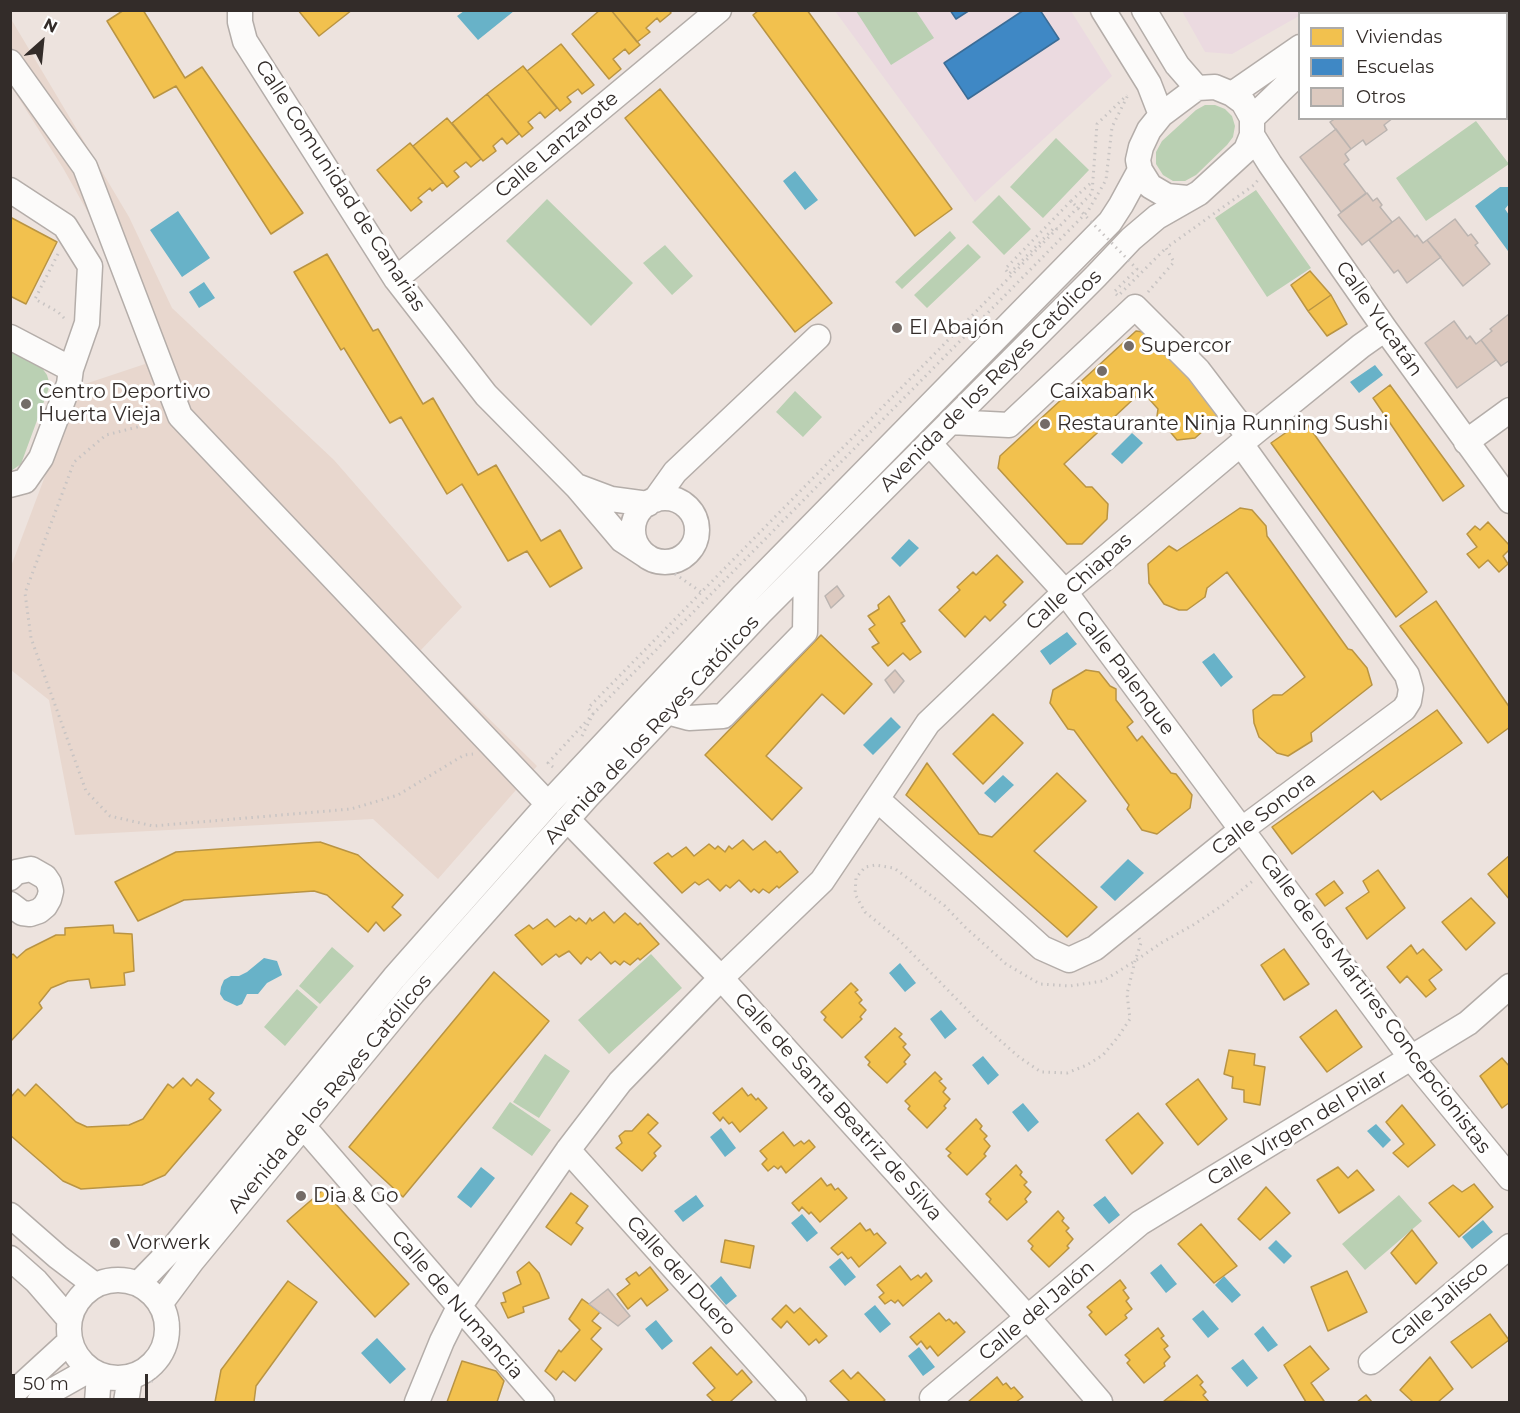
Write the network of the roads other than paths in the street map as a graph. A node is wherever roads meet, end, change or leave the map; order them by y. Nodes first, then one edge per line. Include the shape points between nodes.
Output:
1 (240, 10) edge
2 (719, 10) edge
3 (1103, 10) edge
4 (1144, 10) edge
5 (1298, 48) edge
6 (10, 62) edge
7 (1298, 73) edge
8 (1197, 88) junction
9 (1232, 94) junction
10 (1161, 115) junction
11 (1252, 126) junction
12 (1140, 170) junction
13 (10, 190) edge
14 (1187, 198) junction
15 (396, 279) junction
16 (1385, 329) junction
17 (10, 337) edge
18 (818, 337) dead end
19 (71, 369) junction
20 (1509, 410) edge
21 (950, 422) junction
22 (1245, 441) junction
23 (929, 442) junction
24 (1466, 442) junction
25 (675, 471) junction
26 (10, 485) edge
27 (577, 487) junction
28 (1509, 501) edge
29 (651, 502) junction
30 (680, 502) junction
31 (652, 559) junction
32 (806, 567) junction
33 (1065, 592) junction
34 (667, 712) junction
35 (877, 799) junction
36 (548, 804) junction
37 (567, 819) junction
38 (1241, 830) junction
39 (10, 878) edge
40 (12, 909) edge
41 (721, 978) junction
42 (1509, 986) edge
43 (1412, 1059) junction
44 (303, 1126) junction
45 (568, 1150) junction
46 (1509, 1178) edge
47 (10, 1215) edge
48 (1140, 1223) joint
49 (1509, 1246) edge
50 (10, 1258) edge
51 (138, 1284) junction
52 (95, 1285) junction
53 (160, 1304) junction
54 (459, 1307) junction
55 (1029, 1319) junction
56 (69, 1330) junction
57 (1371, 1362) dead end
58 (94, 1372) junction
59 (139, 1382) junction
60 (10, 1396) edge
61 (932, 1398) dead end
62 (39, 1402) edge
63 (97, 1402) edge
64 (126, 1402) edge
65 (417, 1402) edge
66 (542, 1402) edge
67 (794, 1402) edge
68 (1100, 1402) edge

1 - 15 street, Calle Comunidad de Canarias via 245,41
2 - 15 street, Calle Lanzarote
3 - 10 street via 1149,84
4 - 8 street via 1177,65
5 - 9 street
6 - 36 street via 85,167 180,416
7 - 11 street
8 - 9 street via 1215,87
8 - 10 street
9 - 11 street via 1243,102
10 - 12 street via 1140,147
11 - 14 street via 1246,150 1236,162 1199,193
11 - 16 street, Calle Yucatán via 1269,164
12 - 14 street via 1150,186 1167,196
12 - 36 street, Avenida de los Reyes Católicos via 1110,222 742,597
13 - 19 street via 64,226 90,266 87,322
14 - 21 street, Avenida de los Reyes Católicos via 1131,239
15 - 27 street, Calle Comunidad de Canarias via 486,395
16 - 22 street, Calle Chiapas
16 - 24 street, Calle Yucatán
17 - 19 street
18 - 25 street
19 - 26 street via 41,458 25,481
20 - 24 street
21 - 22 street, Calle Sonora via 1009,425 1135,307 1198,370
21 - 23 street, Avenida de los Reyes Católicos
22 - 33 street, Calle Chiapas
22 - 38 street, Calle Sonora via 1407,675 1411,689 1410,701 1404,709
23 - 32 street, Avenida de los Reyes Católicos
23 - 33 street, Calle Palenque
24 - 28 street, Calle Yucatán
25 - 29 street
25 - 30 street
27 - 29 street, Calle Comunidad de Canarias via 611,499
27 - 31 street, Calle Comunidad de Canarias via 622,540
29 - 30 street
29 - 31 street via 637,516 633,534 636,543
30 - 31 street via 697,524 695,543 674,561
32 - 34 street, Avenida de los Reyes Católicos
32 - 34 street via 806,632 723,716 689,718
33 - 35 street, Calle Chiapas via 928,723
33 - 38 street, Calle Palenque
34 - 37 street, Avenida de los Reyes Católicos
35 - 38 street, Calle Sonora via 1042,948 1069,960 1095,948
35 - 41 street, Calle Chiapas via 822,881
36 - 51 street, Avenida de los Reyes Católicos via 393,978 174,1248
37 - 41 street, Calle de Santa Beatriz de Silva
37 - 44 street, Avenida de los Reyes Católicos via 413,993
38 - 43 street, Calle de los Mártires Concepcionistas
39 - 40 street via 16,872 31,869 45,877 51,891 50,900 39,911 30,914
41 - 45 street, Calle Chiapas via 620,1082
41 - 55 street, Calle de Santa Beatriz de Silva
42 - 43 street, Calle Virgen del Pilar via 1468,1023
43 - 46 street, Calle de los Mártires Concepcionistas
43 - 48 street, Calle Virgen del Pilar
44 - 53 street, Avenida de los Reyes Católicos
44 - 54 street, Calle de Numancia
45 - 54 street, Calle Chiapas
45 - 67 street, Calle del Duero
47 - 52 street
48 - 55 street, Calle del Jalón
49 - 57 street, Calle Jalisco
50 - 56 street via 36,1281
51 - 52 street via 109,1280
51 - 53 street
52 - 56 street via 74,1305
53 - 59 street via 167,1321 166,1339 159,1356
54 - 65 street, Calle Chiapas
54 - 66 street, Calle de Numancia
55 - 61 street, Calle del Jalón
55 - 68 street, Calle de Santa Beatriz de Silva
56 - 58 street via 77,1357
56 - 60 street
58 - 59 street
58 - 62 street via 50,1392
58 - 63 street
59 - 64 street

